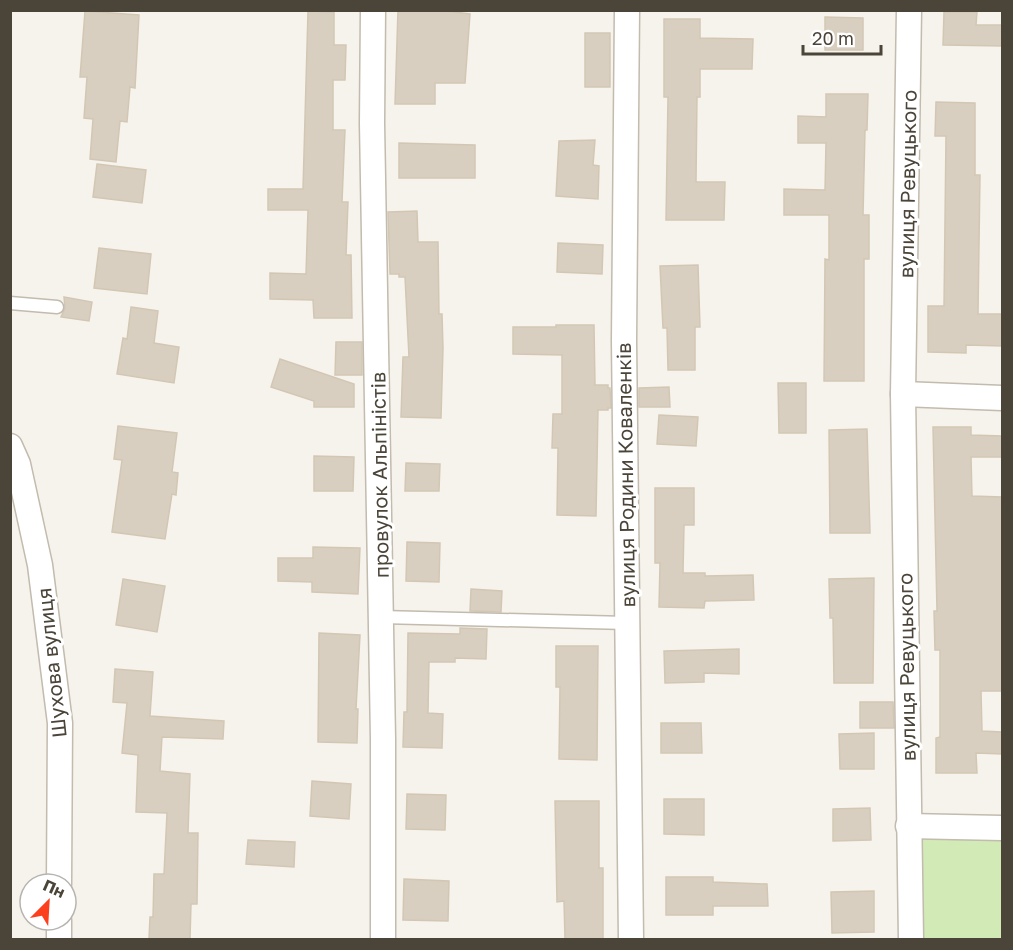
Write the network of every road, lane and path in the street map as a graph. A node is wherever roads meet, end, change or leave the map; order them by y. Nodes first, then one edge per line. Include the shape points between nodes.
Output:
1 (374, 10) edge
2 (627, 10) edge
3 (909, 10) edge
4 (10, 303) edge
5 (57, 307) dead end
6 (903, 394) junction
7 (1002, 398) edge
8 (10, 446) edge
9 (381, 617) junction
10 (627, 623) junction
11 (908, 826) junction
12 (1002, 828) edge
13 (59, 872) edge
14 (383, 939) edge
15 (631, 939) edge
16 (911, 939) edge

1 - 9 street, провулок Альпіністів via 372,135
2 - 10 street, вулиця Родини Коваленків
3 - 6 street, вулиця Ревуцького
4 - 5 lane
6 - 7 street
6 - 11 street, вулиця Ревуцького
8 - 13 street, Шухова вулиця via 18,464 40,565 60,723
9 - 10 lane
9 - 14 street, провулок Альпіністів
10 - 15 street, вулиця Родини Коваленків
11 - 12 street
11 - 16 street, вулиця Ревуцького

